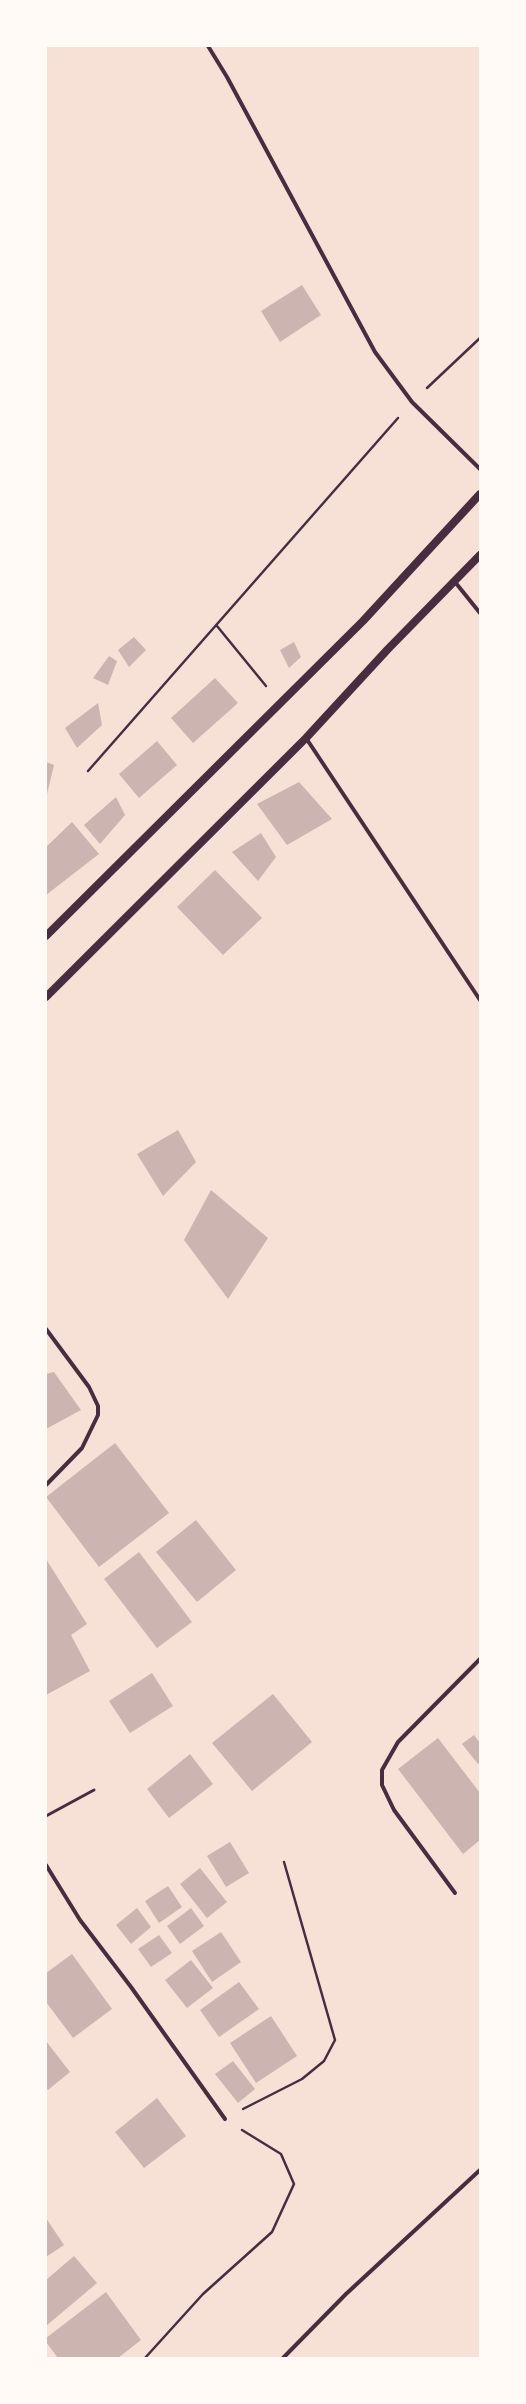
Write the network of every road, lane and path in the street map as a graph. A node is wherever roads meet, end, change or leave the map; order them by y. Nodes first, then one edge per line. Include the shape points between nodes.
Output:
1 (208, 46) edge
2 (480, 338) edge
3 (412, 402) junction
4 (480, 469) edge
5 (480, 494) edge
6 (480, 555) edge
7 (455, 582) junction
8 (480, 613) edge
9 (217, 626) junction
10 (280, 704) junction
11 (306, 738) junction
12 (88, 771) dead end
13 (46, 936) edge
14 (46, 997) edge
15 (480, 1000) edge
16 (46, 1329) edge
17 (46, 1485) edge
18 (480, 1659) edge
19 (94, 1790) dead end
20 (46, 1816) edge
21 (284, 1862) dead end
22 (46, 1865) edge
23 (455, 1893) dead end
24 (225, 2119) junction
25 (480, 2170) edge
26 (145, 2358) edge
27 (283, 2358) edge

1 - 3 street via 375,352
2 - 3 path
3 - 4 street
3 - 9 path
5 - 10 main road via 363,621
6 - 7 main road
7 - 8 street
7 - 11 main road via 388,649
9 - 10 path
9 - 12 path
10 - 13 main road
11 - 14 main road
11 - 15 street
16 - 17 street via 89,1387 98,1406 98,1415 82,1448
18 - 23 street via 398,1742 382,1770 382,1784 394,1810
19 - 20 lane
21 - 24 path via 335,2040 324,2061 302,2079
22 - 24 street via 80,1920 132,1987
24 - 26 path via 281,2154 294,2184 272,2232 204,2294
25 - 27 street via 346,2294

